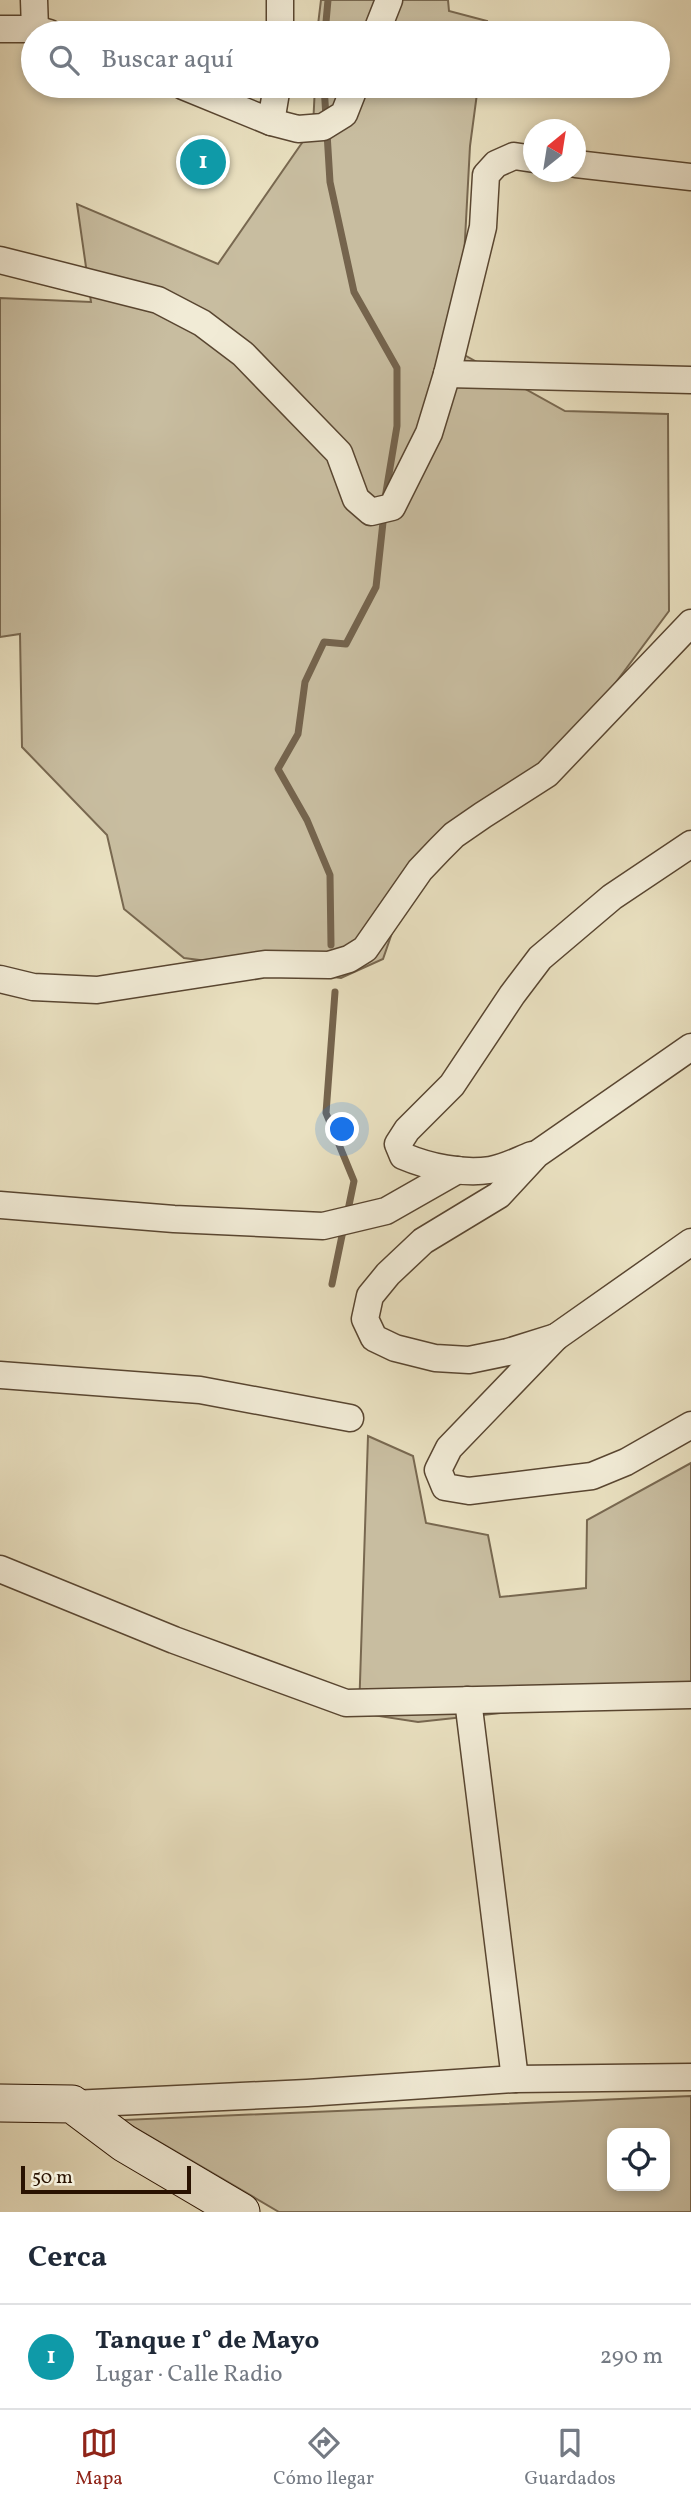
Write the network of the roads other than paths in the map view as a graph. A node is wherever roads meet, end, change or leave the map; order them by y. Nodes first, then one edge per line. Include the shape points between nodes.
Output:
1 (34, 0) edge
2 (280, 0) edge
3 (389, 0) edge
4 (39, 21) edge
5 (280, 21) edge
6 (381, 21) edge
7 (0, 29) edge
8 (21, 30) edge
9 (212, 98) edge
10 (275, 98) edge
11 (350, 98) edge
12 (271, 122) junction
13 (523, 157) edge
14 (586, 165) edge
15 (691, 177) edge
16 (0, 260) edge
17 (447, 374) junction
18 (691, 380) edge
19 (691, 623) edge
20 (691, 844) edge
21 (0, 979) edge
22 (691, 1046) edge
23 (537, 1154) junction
24 (458, 1170) junction
25 (0, 1205) edge
26 (691, 1242) edge
27 (556, 1337) junction
28 (0, 1376) edge
29 (349, 1418) dead end
30 (691, 1424) edge
31 (0, 1569) edge
32 (691, 1695) edge
33 (468, 1700) junction
34 (691, 2077) edge
35 (515, 2079) junction
36 (0, 2103) edge
37 (72, 2104) junction
38 (241, 2212) edge

1 - 4 street
2 - 5 street
3 - 6 street
7 - 8 street
9 - 12 street
10 - 12 street
11 - 12 street via 344,114 323,127 298,130
13 - 17 street via 513,156 496,164 486,175 483,227
14 - 15 street
16 - 17 street via 158,300 202,324 243,354 339,453 356,499 371,512 392,506 429,433
17 - 18 street
19 - 21 street via 547,774 447,842 420,870 365,949 349,959 329,965 265,964 97,990
20 - 24 street via 612,897 540,958 452,1085 398,1144 403,1156
22 - 23 street
23 - 24 street via 491,1170
23 - 27 street via 499,1195 423,1241 388,1274 370,1296 365,1319 374,1338 435,1357 469,1360
24 - 25 street via 386,1210 323,1226
26 - 27 street
27 - 30 street via 449,1448 438,1471 445,1487 469,1490 593,1476
28 - 29 street via 200,1390
31 - 33 street via 346,1703
32 - 33 street
33 - 35 street
34 - 35 street
35 - 37 street
36 - 37 street
37 - 38 street via 124,2143

